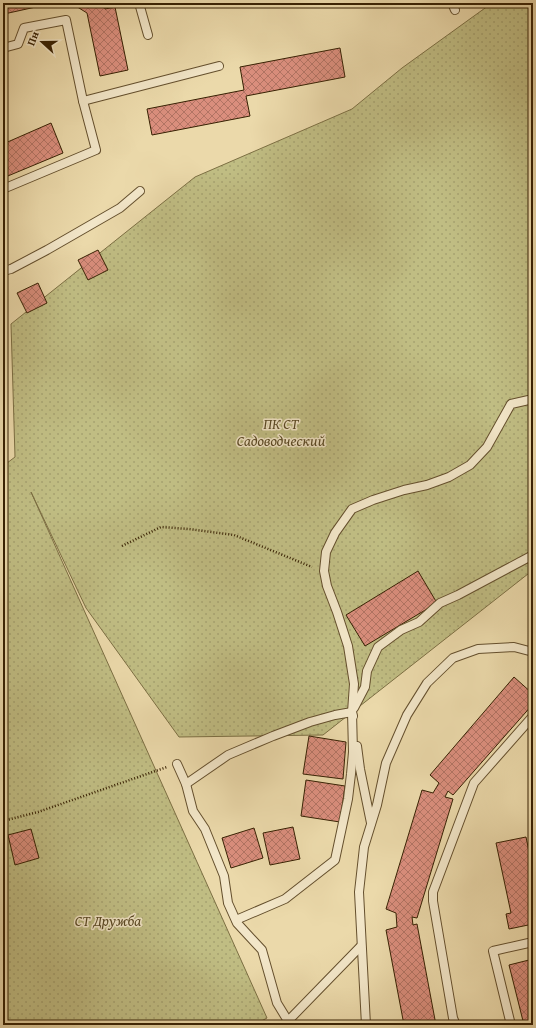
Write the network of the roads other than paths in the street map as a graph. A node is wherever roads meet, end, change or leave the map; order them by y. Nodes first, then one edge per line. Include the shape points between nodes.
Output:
1 (139, 3) edge
2 (148, 35) dead end
3 (3, 48) edge
4 (219, 66) dead end
5 (83, 101) junction
6 (3, 189) edge
7 (140, 191) dead end
8 (3, 271) edge
9 (533, 399) edge
10 (533, 555) edge
11 (533, 652) edge
12 (352, 712) junction
13 (533, 716) edge
14 (177, 764) road end
15 (186, 784) junction
16 (371, 824) junction
17 (236, 920) junction
18 (533, 942) edge
19 (361, 946) junction
20 (287, 1023) edge
21 (366, 1025) edge
22 (456, 1025) edge
23 (511, 1025) edge

1 - 2 lane
3 - 5 lane via 18,44 24,28 66,20
4 - 5 lane
5 - 6 lane via 96,150
7 - 8 lane via 120,208 48,250
9 - 12 lane via 511,404 487,447 470,465 449,477 372,500 352,509 335,533 326,552 324,571 348,646 354,684
10 - 12 lane via 440,603 419,622 401,630 378,647 367,671 365,687
11 - 16 lane via 514,647 478,649 453,658 427,683 407,715 386,763
12 - 15 lane via 310,722 228,755
12 - 16 lane
12 - 17 lane via 353,752 335,860 285,899
13 - 22 lane via 474,783 433,892
14 - 15 lane
15 - 17 lane via 193,811 205,829 224,876 228,903
16 - 19 lane via 364,847 359,892
17 - 20 lane via 262,950 277,1003
18 - 23 lane via 493,951
19 - 20 lane
19 - 21 lane

